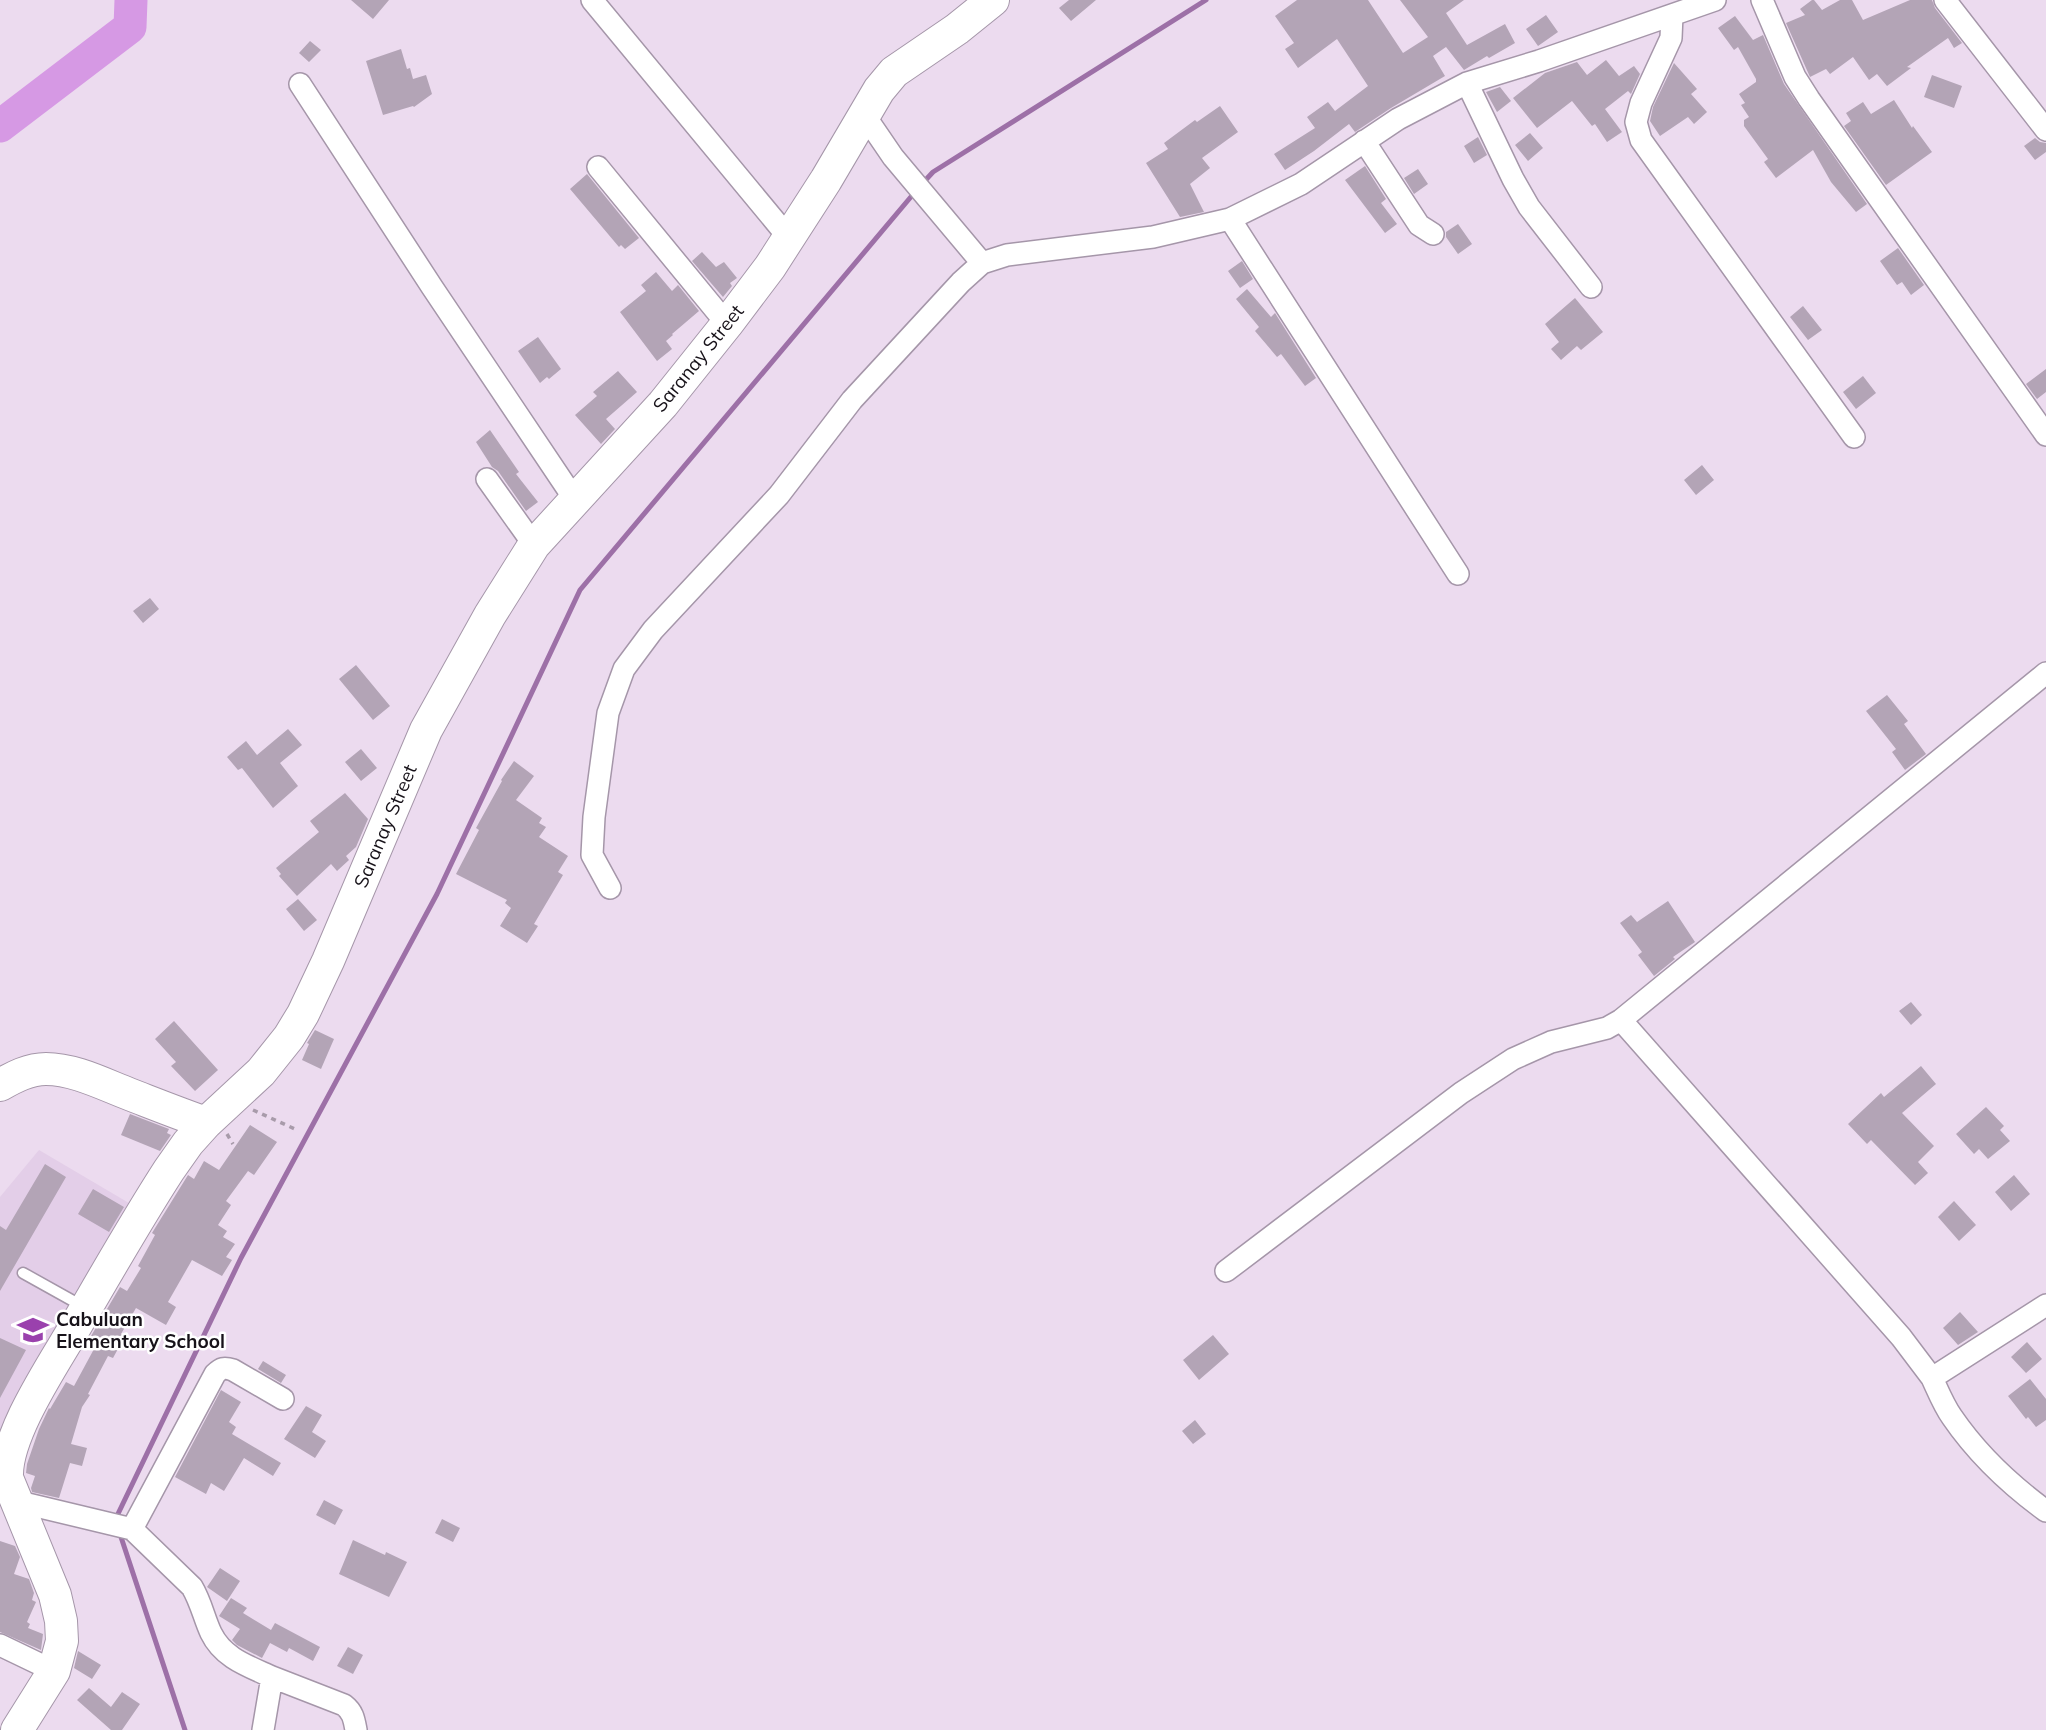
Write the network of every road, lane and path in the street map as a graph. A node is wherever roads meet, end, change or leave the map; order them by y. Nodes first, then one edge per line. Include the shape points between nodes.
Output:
1 (593, 0) edge
2 (993, 0) edge
3 (1715, 0) edge
4 (1762, 0) edge
5 (1945, 0) edge
6 (1672, 15) junction
7 (1467, 83) junction
8 (300, 84) dead end
9 (865, 116) junction
10 (2046, 130) edge
11 (1364, 142) junction
12 (598, 166) dead end
13 (1230, 219) junction
14 (1433, 234) dead end
15 (789, 238) junction
16 (982, 263) junction
17 (1591, 287) dead end
18 (727, 324) junction
19 (2046, 435) edge
20 (1854, 437) dead end
21 (487, 479) dead end
22 (575, 500) junction
23 (534, 545) junction
24 (1458, 573) dead end
25 (2046, 673) edge
26 (610, 888) dead end
27 (1621, 1020) junction
28 (0, 1085) edge
29 (232, 1101) junction
30 (206, 1123) junction
31 (295, 1129) dead end
32 (1226, 1271) dead end
33 (23, 1273) dead end
34 (2046, 1305) edge
35 (86, 1308) junction
36 (1932, 1378) junction
37 (283, 1399) dead end
38 (8, 1498) edge
39 (2046, 1511) edge
40 (127, 1527) junction
41 (0, 1645) edge
42 (54, 1671) junction
43 (272, 1677) junction
44 (17, 1730) edge
45 (263, 1730) edge
46 (356, 1730) edge

1 - 15 street
2 - 9 street, Saranay Street via 894,72
3 - 6 street
4 - 19 street via 1808,99
5 - 10 street
6 - 7 street
6 - 20 street via 1671,38 1636,122 1641,141
7 - 11 street
7 - 17 street via 1529,207
8 - 22 street
9 - 15 street, Saranay Street
9 - 16 street via 893,157
11 - 13 street via 1301,184
11 - 14 street via 1419,225
12 - 18 street
13 - 16 street via 1153,237 1007,255
13 - 24 street
15 - 18 street, Saranay Street
16 - 26 street via 852,400 779,495 653,630 624,668 608,713 594,817 592,855
18 - 22 street, Saranay Street via 663,404
21 - 23 street
22 - 23 street, Saranay Street
23 - 29 street, Saranay Street via 426,730 303,1014 269,1063
25 - 27 street
27 - 32 street via 1513,1059 1461,1093
27 - 36 street
28 - 30 street via 30,1072 57,1070
29 - 30 street, Saranay Street
29 - 31 path
30 - 35 street, Saranay Street via 169,1170
33 - 35 lane
34 - 36 street
35 - 38 street, Saranay Street via 14,1441 6,1465
36 - 39 street via 1950,1415 1981,1454 2014,1488
37 - 40 street via 233,1370 219,1369
38 - 40 street
38 - 42 street, Saranay Street via 55,1595 62,1641
40 - 43 street via 192,1587 220,1647
41 - 42 street
42 - 44 street, Saranay Street
43 - 45 street
43 - 46 street via 344,1705 354,1717

